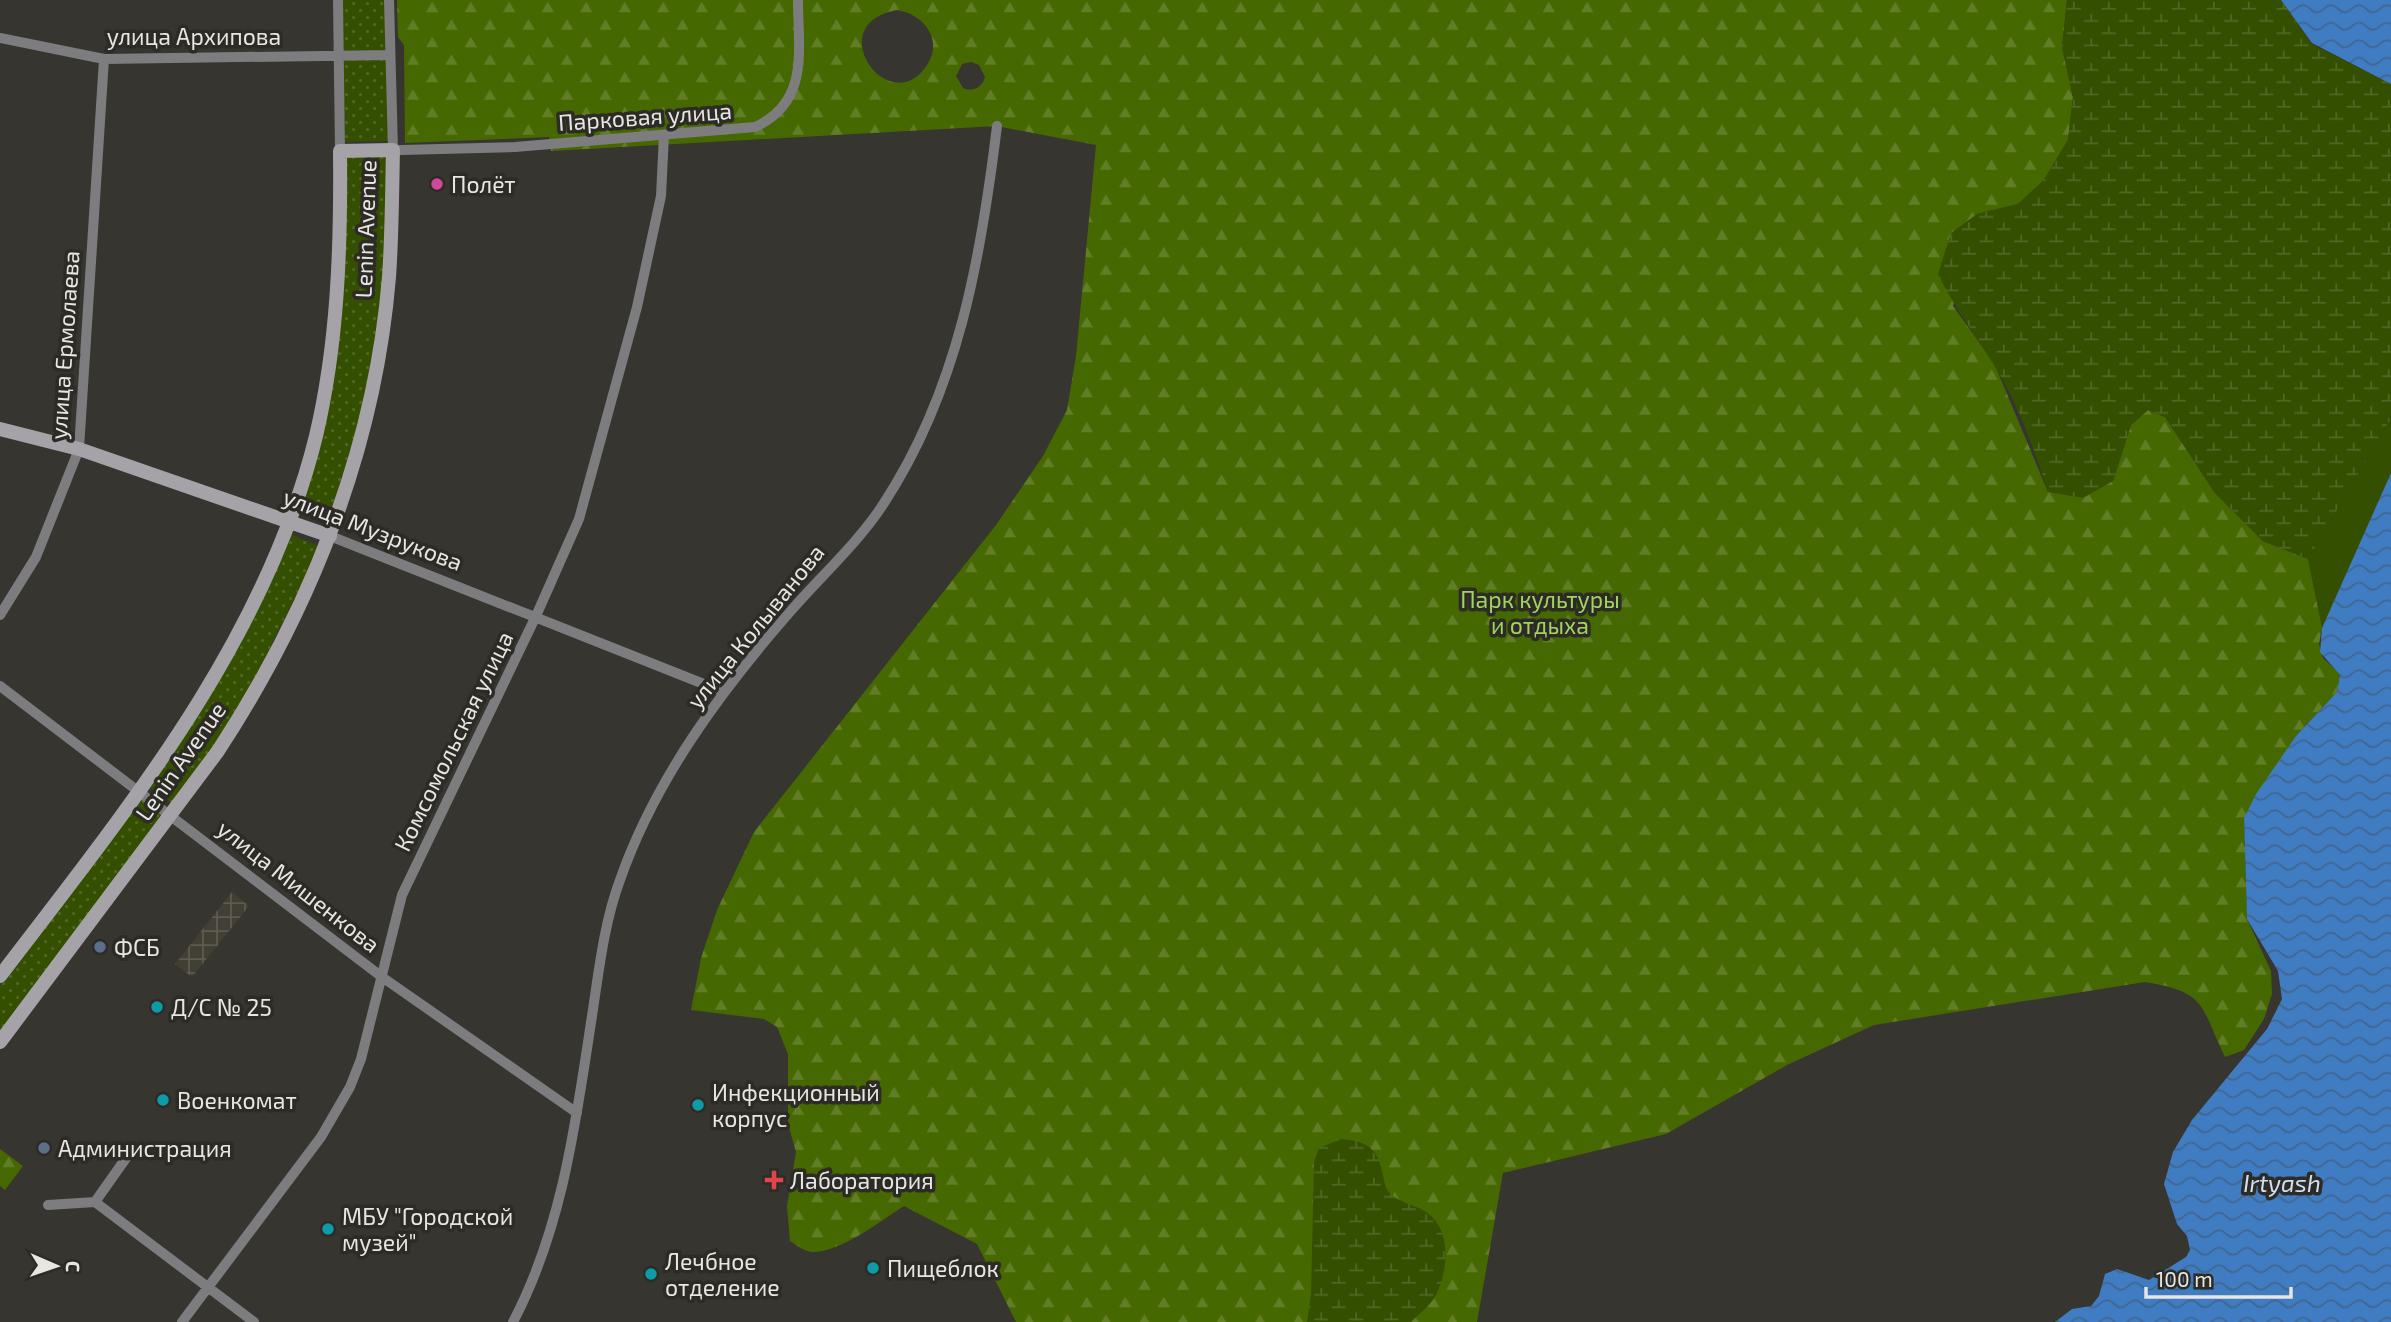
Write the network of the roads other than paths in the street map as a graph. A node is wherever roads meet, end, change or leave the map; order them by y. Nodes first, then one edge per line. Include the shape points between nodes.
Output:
1 (338, 0) edge
2 (388, 0) edge
3 (798, 0) edge
4 (0, 38) edge
5 (390, 55) junction
6 (339, 56) junction
7 (104, 59) junction
8 (996, 126) dead end
9 (664, 135) junction
10 (393, 150) junction
11 (340, 151) junction
12 (0, 429) edge
13 (79, 449) junction
14 (290, 521) junction
15 (330, 536) junction
16 (0, 615) edge
17 (537, 617) junction
18 (0, 686) edge
19 (723, 692) junction
20 (141, 791) junction
21 (172, 814) junction
22 (0, 976) edge
23 (382, 977) junction
24 (0, 1042) edge
25 (577, 1113) junction
26 (131, 1151) dead end
27 (95, 1202) junction
28 (48, 1205) dead end
29 (208, 1288) junction
30 (182, 1322) edge
31 (254, 1322) edge
32 (513, 1322) edge

1 - 6 street
2 - 5 street
3 - 9 street, Парковая улица via 798,78 778,112 768,121 741,130
4 - 7 street, улица Архипова
5 - 6 street, улица Архипова
5 - 10 street
6 - 7 street, улица Архипова
6 - 11 street
7 - 13 street, улица Ермолаева
8 - 19 street, улица Колыванова via 986,212 962,326 946,382 916,450 883,506
9 - 10 street, Парковая улица via 515,147
9 - 17 street, Комсомольская улица via 661,196 633,320 579,519
10 - 11 street, Lenin Avenue
10 - 15 street, Lenin Avenue via 388,280 377,363 352,471
11 - 14 street, Lenin Avenue via 341,229 327,373 316,435
12 - 13 street, улица Музрукова
13 - 14 street, улица Музрукова
13 - 16 street, улица Ермолаева via 36,557
14 - 15 street, улица Музрукова
14 - 20 street, Lenin Avenue via 220,665
15 - 17 street, улица Музрукова
15 - 21 street, Lenin Avenue via 300,606 247,707
17 - 19 street, улица Музрукова
17 - 23 street, Комсомольская улица via 402,895
18 - 20 street, улица Мишенкова
19 - 25 street, улица Колыванова via 657,794 619,881 604,939
20 - 21 street, улица Мишенкова
20 - 22 street, Lenin Avenue
21 - 23 street, улица Мишенкова
21 - 24 street, Lenin Avenue
23 - 25 street, улица Мишенкова
23 - 29 street, Комсомольская улица via 361,1059 337,1113
25 - 32 street, улица Колыванова via 552,1223
26 - 27 street
27 - 28 street
27 - 29 street
29 - 30 street, Комсомольская улица
29 - 31 street

